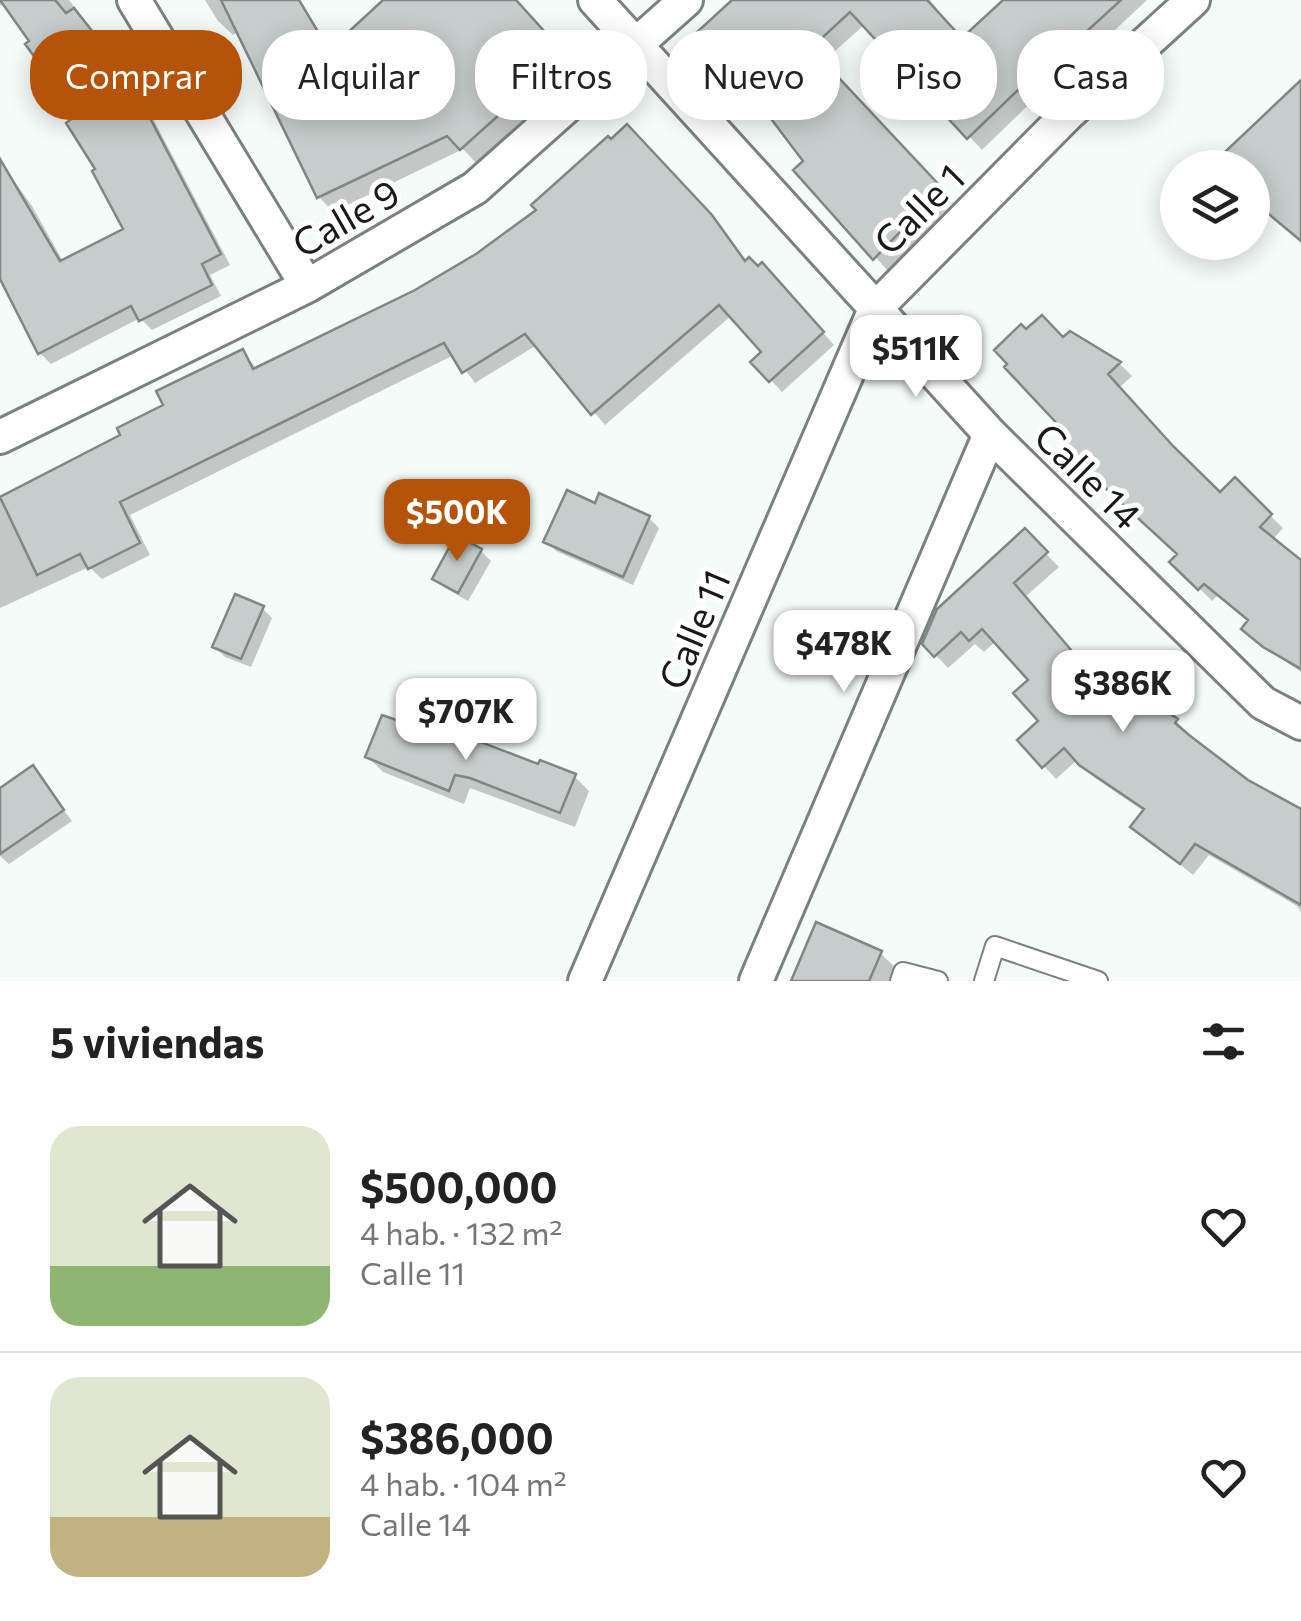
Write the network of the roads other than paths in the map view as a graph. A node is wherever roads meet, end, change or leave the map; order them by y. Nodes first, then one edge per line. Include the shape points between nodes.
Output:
1 (134, 0) edge
2 (595, 0) edge
3 (686, 0) edge
4 (1193, 0) edge
5 (622, 30) edge
6 (647, 35) edge
7 (647, 57) edge
8 (552, 120) edge
9 (308, 286) junction
10 (875, 308) junction
11 (6, 422) edge
12 (990, 434) junction
13 (1301, 723) edge
14 (585, 981) edge
15 (756, 981) edge
16 (900, 981) edge
17 (938, 981) edge
18 (984, 981) edge
19 (1098, 981) edge

1 - 9 street
2 - 5 street, Calle 14
3 - 6 street, Calle 9
4 - 10 street, Calle 1
7 - 10 street, Calle 14
8 - 9 street, Calle 9 via 476,188
9 - 11 street, Calle 9
10 - 12 street, Calle 14
10 - 14 street, Calle 11
12 - 13 street, Calle 14 via 1263,703
12 - 15 street
16 - 17 lane via 903,972
18 - 19 lane via 995,946

